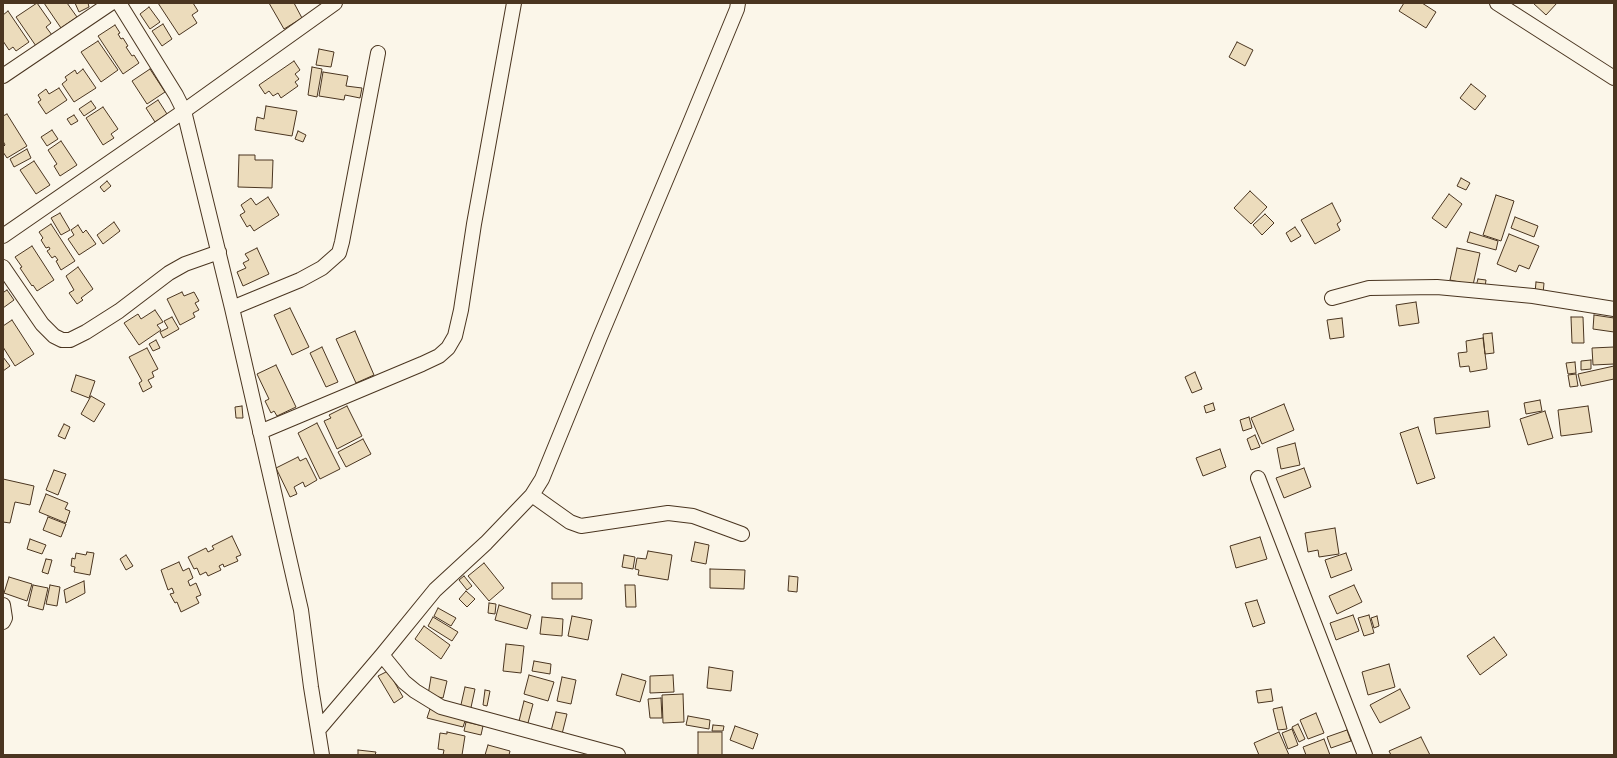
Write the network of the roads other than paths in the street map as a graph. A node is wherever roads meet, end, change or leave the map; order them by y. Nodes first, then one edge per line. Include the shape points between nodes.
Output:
1 (111, 3) edge
2 (119, 3) edge
3 (335, 3) edge
4 (514, 3) edge
5 (738, 3) edge
6 (1497, 3) edge
7 (378, 53) dead end
8 (3, 76) edge
9 (1614, 78) edge
10 (184, 111) junction
11 (3, 236) edge
12 (219, 252) junction
13 (3, 267) edge
14 (1332, 298) dead end
15 (232, 308) junction
16 (1614, 309) edge
17 (260, 432) junction
18 (1258, 478) dead end
19 (532, 495) junction
20 (742, 534) dead end
21 (3, 605) edge
22 (3, 622) edge
23 (382, 655) junction
24 (319, 729) junction
25 (322, 755) edge
26 (618, 755) edge
27 (1365, 755) edge

1 - 8 street
2 - 10 street
3 - 10 street
4 - 17 street via 461,310 455,336 448,348 428,362
5 - 19 street via 542,479
6 - 9 street
7 - 15 street via 339,253 322,268 300,280
10 - 11 street
10 - 12 street
12 - 13 street via 168,273 119,311 70,340 54,336 42,324
12 - 15 street
14 - 16 street via 1369,288 1437,287 1533,296
15 - 17 street
17 - 24 street via 300,610
18 - 27 street
19 - 20 street via 570,522 581,526 668,513 693,516
19 - 23 street via 486,543 435,590
21 - 22 street
23 - 24 street
23 - 26 street via 404,682 441,707
24 - 25 street

